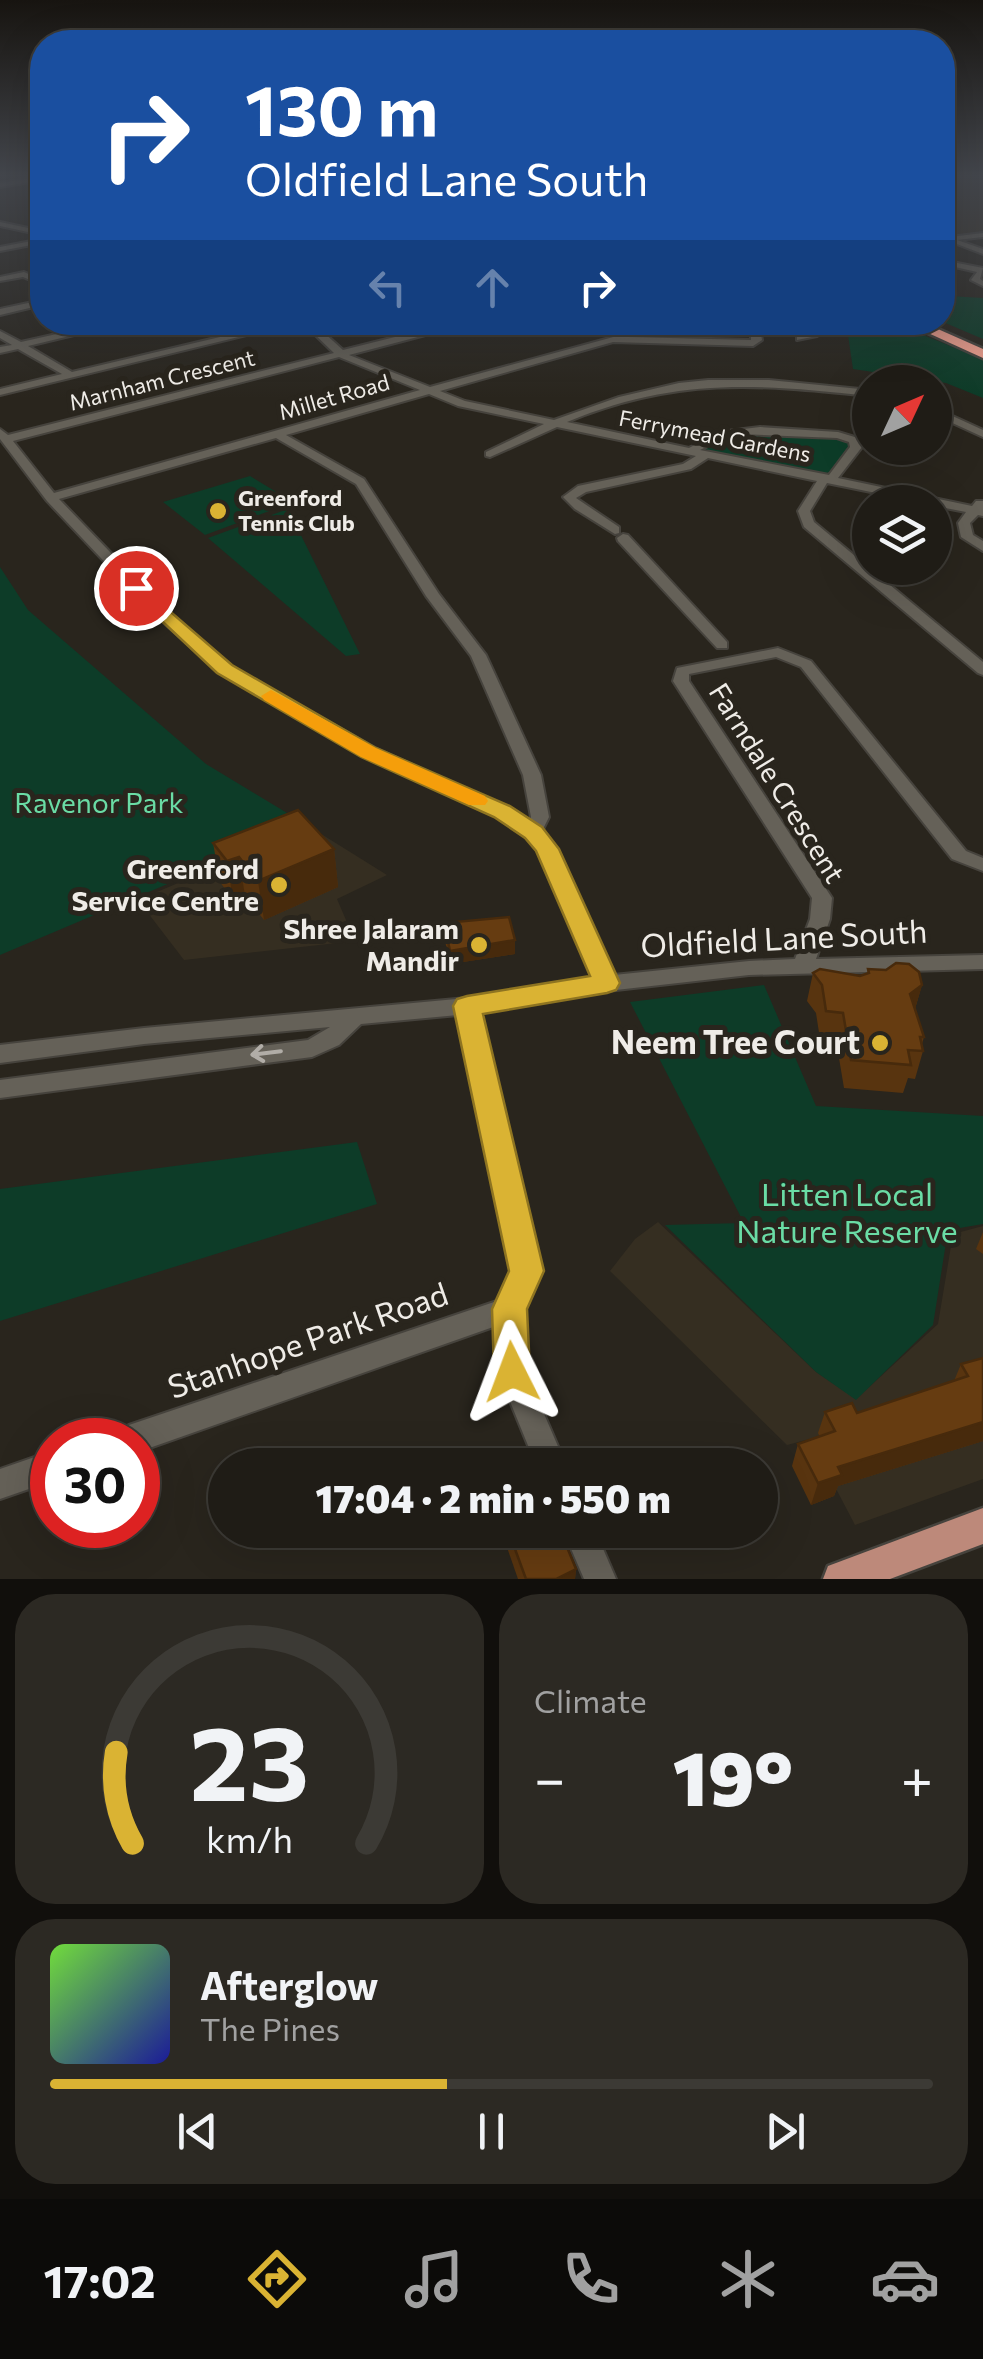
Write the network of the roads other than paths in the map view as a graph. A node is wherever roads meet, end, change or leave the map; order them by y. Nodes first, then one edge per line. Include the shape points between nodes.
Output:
1 (955, 265) edge
2 (982, 271) edge
3 (30, 277) edge
4 (0, 279) edge
5 (983, 284) edge
6 (30, 306) edge
7 (0, 312) edge
8 (955, 332) edge
9 (0, 334) edge
10 (67, 335) edge
11 (242, 335) edge
12 (320, 335) edge
13 (415, 335) edge
14 (622, 335) edge
15 (756, 335) edge
16 (810, 335) edge
17 (940, 335) edge
18 (630, 338) junction
19 (800, 338) dead end
20 (983, 344) edge
21 (19, 346) junction
22 (0, 350) edge
23 (983, 354) edge
24 (342, 355) junction
25 (72, 376) junction
26 (428, 391) junction
27 (852, 391) edge
28 (0, 392) edge
29 (952, 419) edge
30 (549, 424) junction
31 (276, 434) junction
32 (983, 434) edge
33 (3, 435) edge
34 (690, 452) junction
35 (490, 454) dead end
36 (704, 456) junction
37 (828, 478) junction
38 (50, 498) junction
39 (980, 507) edge
40 (983, 547) edge
41 (722, 645) dead end
42 (983, 670) edge
43 (533, 832) junction
44 (983, 865) edge
45 (983, 962) edge
46 (804, 964) junction
47 (607, 983) junction
48 (467, 1006) junction
49 (353, 1019) junction
50 (0, 1054) edge
51 (0, 1089) edge
52 (509, 1309) junction
53 (160, 1429) edge
54 (544, 1448) edge
55 (30, 1474) edge
56 (0, 1484) edge
57 (983, 1526) edge
58 (587, 1548) edge
59 (600, 1579) edge
60 (842, 1579) edge

1 - 2 street
2 - 5 street via 975,280
3 - 4 street
6 - 7 street
8 - 20 highway
9 - 21 street
10 - 21 street
11 - 25 street
12 - 24 street, Ferrymead Gardens
13 - 24 street, Marnham Crescent
14 - 18 street
15 - 18 street via 753,343
16 - 19 street
17 - 23 highway
18 - 26 street, Millet Road
21 - 22 street
21 - 25 street
24 - 26 street, Ferrymead Gardens
24 - 33 street, Marnham Crescent
25 - 28 street
26 - 30 street, Ferrymead Gardens
26 - 31 street, Millet Road
27 - 30 street via 712,382
29 - 32 street
30 - 34 street, Ferrymead Gardens
30 - 35 street
31 - 38 street, Millet Road
31 - 43 street via 360,482 478,655 532,775 540,817
33 - 38 street
34 - 36 street, Ferrymead Gardens
34 - 37 street via 704,439 732,431 854,440 856,447
36 - 37 street, Ferrymead Gardens
36 - 41 street via 686,468 570,497 576,507 602,516
37 - 39 street, Ferrymead Gardens
37 - 42 street via 804,510 808,524
38 - 43 street via 224,669 368,752
39 - 40 street via 964,523 967,536
43 - 47 street via 547,849
44 - 46 street, Farndale Crescent via 960,854 806,664 778,652 682,672 681,681 822,898
45 - 46 street, Oldfield Lane South
46 - 47 street, Oldfield Lane South
47 - 48 street, Oldfield Lane South
48 - 49 street, Oldfield Lane South
48 - 52 street via 526,1271
49 - 50 street, Oldfield Lane South
49 -> 51 street, Oldfield Lane South via 312,1048
52 - 53 street, Stanhope Park Road
52 - 54 street via 512,1372
55 - 56 street
57 - 60 main road
58 - 59 street

